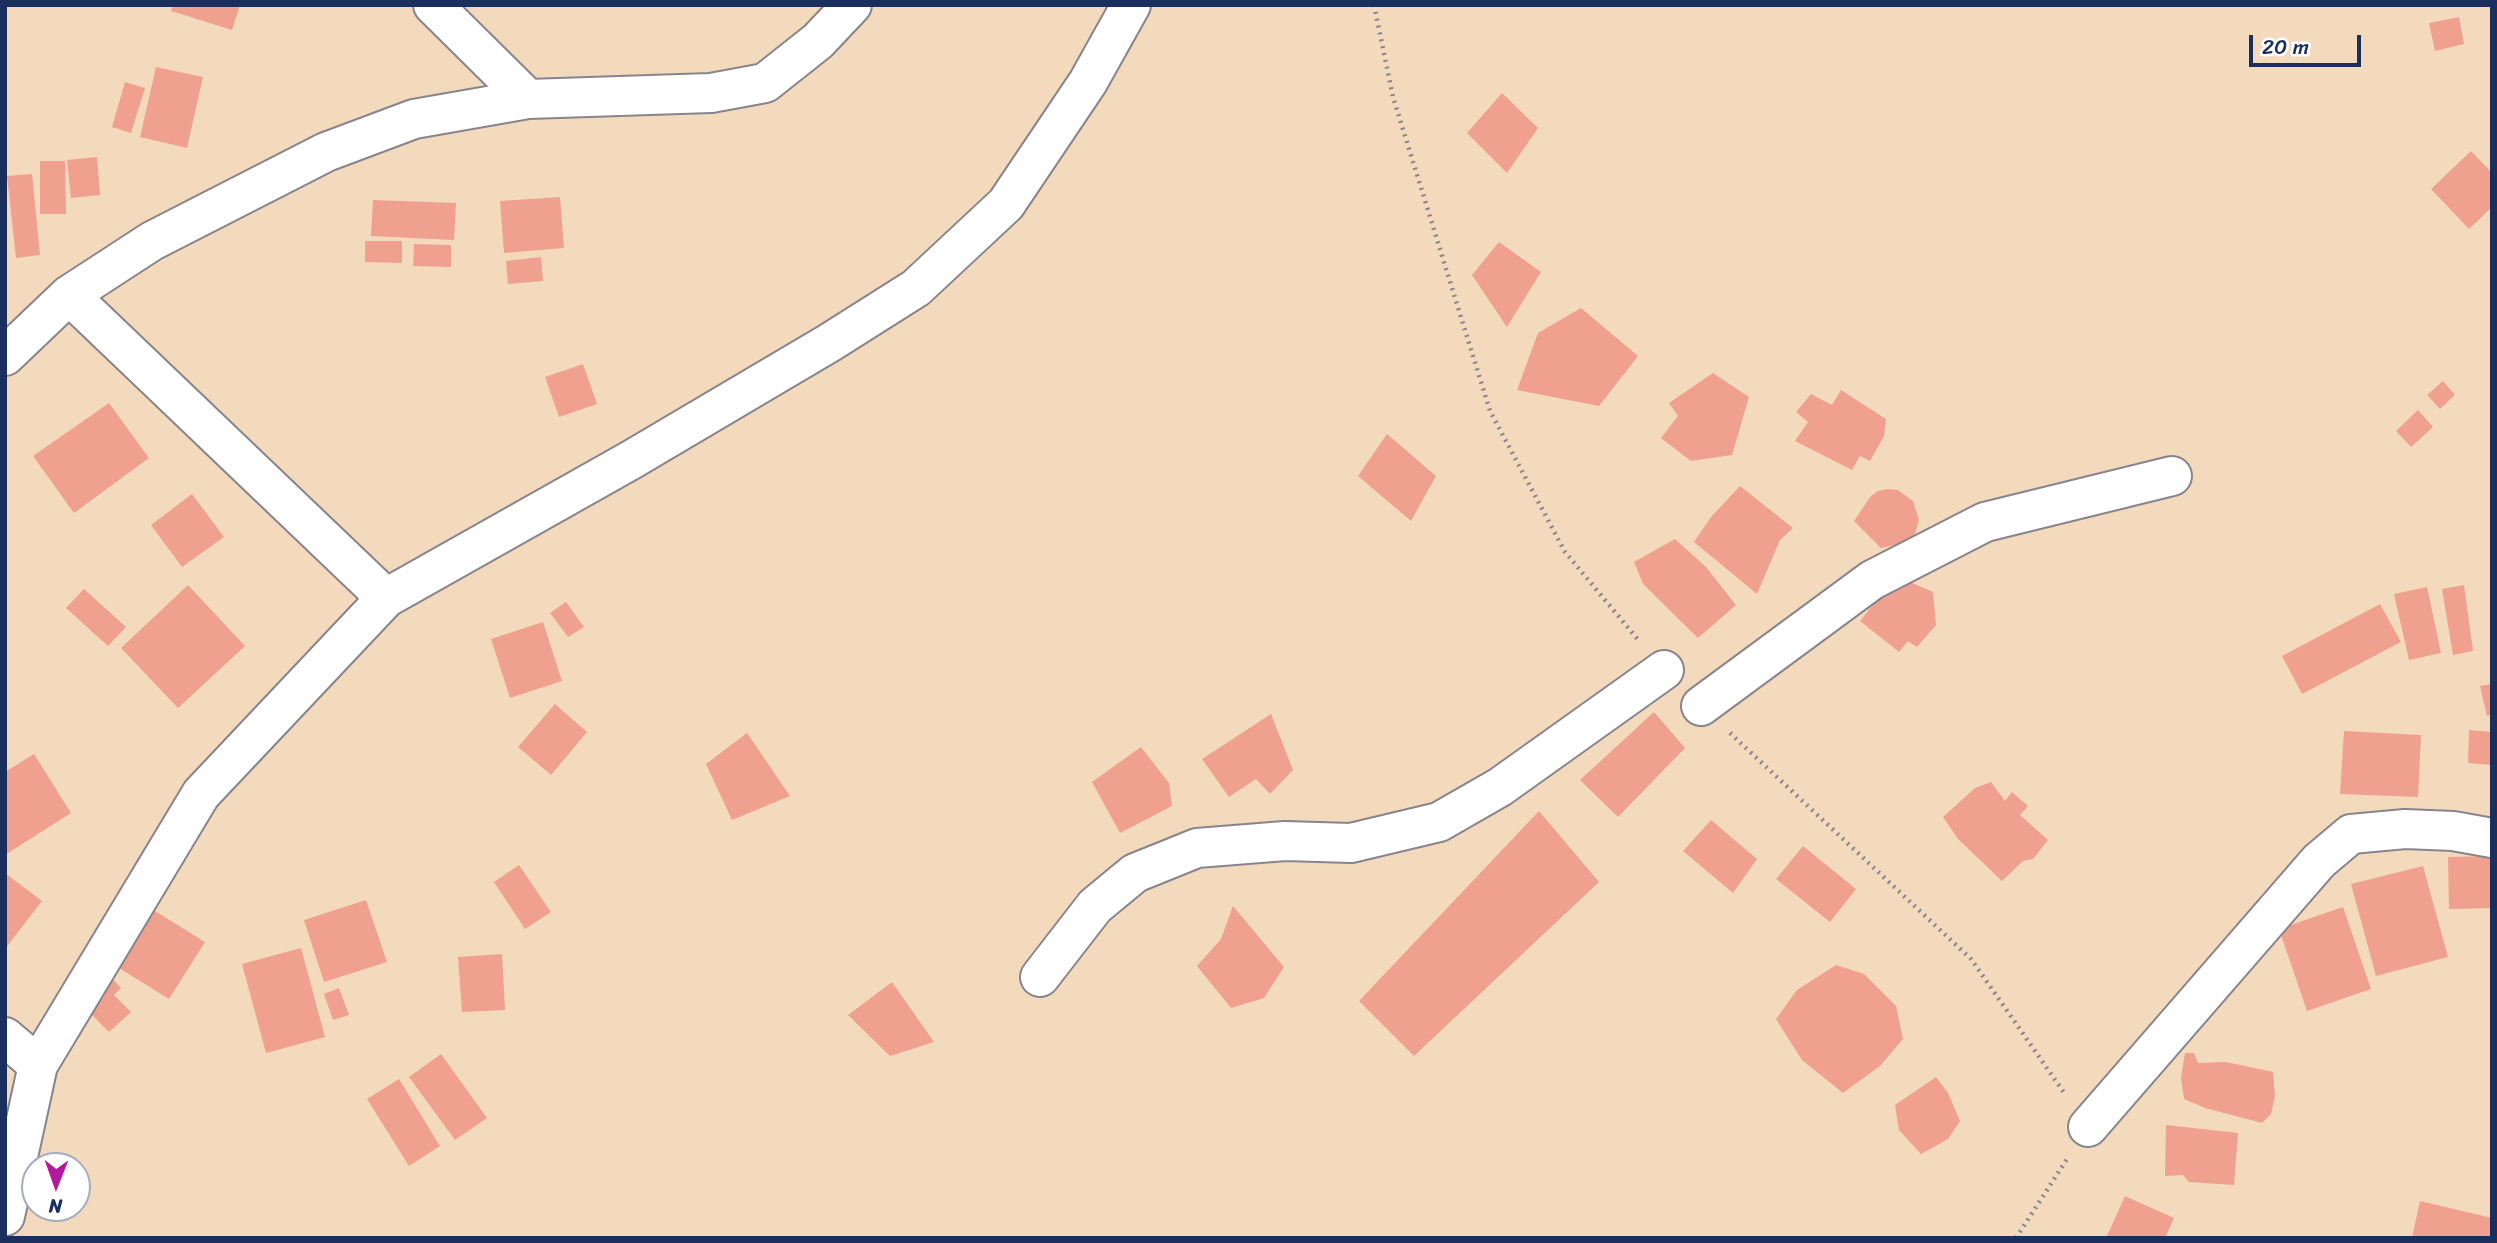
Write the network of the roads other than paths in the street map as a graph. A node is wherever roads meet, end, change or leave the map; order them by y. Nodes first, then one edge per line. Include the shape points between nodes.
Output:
1 (433, 5) edge
2 (852, 5) edge
3 (1131, 5) edge
4 (528, 99) junction
5 (69, 295) junction
6 (5, 356) edge
7 (2172, 476) dead end
8 (386, 598) junction
9 (1664, 670) road end
10 (1701, 706) road end
11 (2492, 838) edge
12 (1040, 978) dead end
13 (5, 1037) edge
14 (38, 1065) junction
15 (2088, 1128) road end
16 (5, 1216) edge

1 - 4 street
2 - 4 street via 818,41 765,83 711,93
3 - 8 street via 1088,82 1006,204 916,288 642,453
4 - 5 street via 414,118 326,152 152,241
5 - 6 street
5 - 8 street
7 - 10 street via 1985,522 1872,580
8 - 14 street via 201,794
9 - 12 street via 1500,787 1439,822 1351,843 1285,841 1197,848 1135,873 1094,906
11 - 15 street via 2405,829 2351,834 2319,861
13 - 14 street
14 - 16 street

